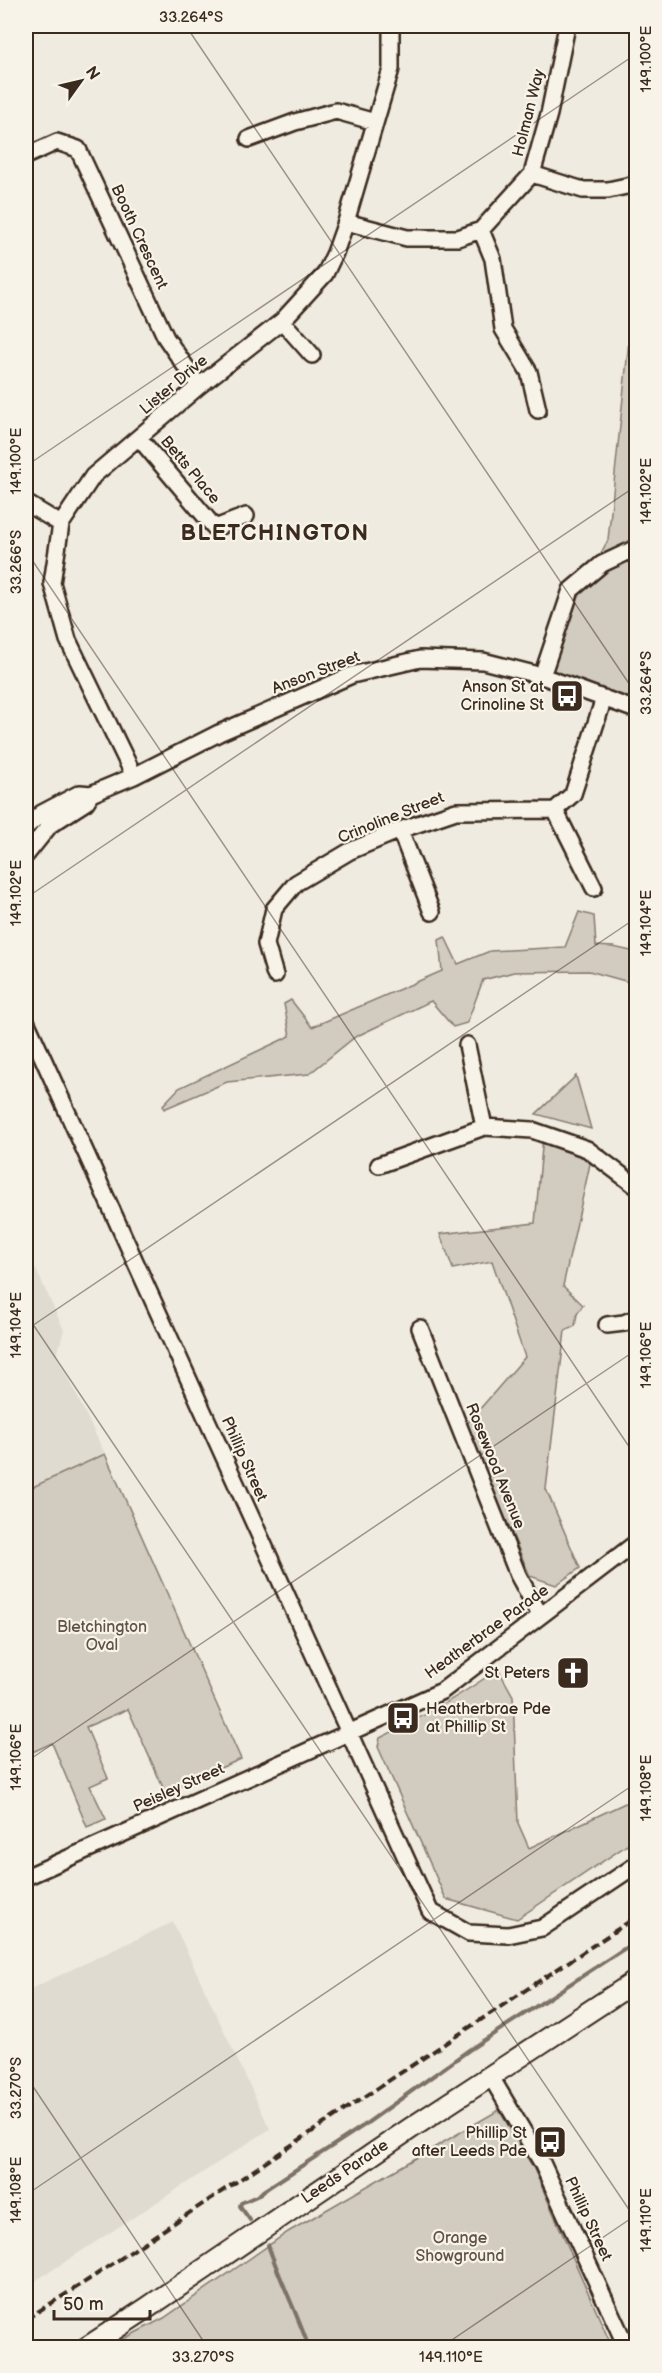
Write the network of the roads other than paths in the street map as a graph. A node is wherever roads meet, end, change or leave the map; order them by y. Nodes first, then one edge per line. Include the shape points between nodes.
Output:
1 (391, 26) edge
2 (567, 26) edge
3 (375, 122) junction
4 (249, 139) dead end
5 (26, 156) edge
6 (532, 174) junction
7 (636, 184) edge
8 (346, 222) junction
9 (481, 230) junction
10 (282, 321) junction
11 (312, 355) dead end
12 (199, 386) junction
13 (538, 410) dead end
14 (139, 438) junction
15 (26, 503) edge
16 (246, 516) dead end
17 (61, 524) junction
18 (636, 548) edge
19 (542, 676) junction
20 (604, 699) junction
21 (636, 710) edge
22 (134, 776) junction
23 (91, 794) junction
24 (555, 810) junction
25 (26, 827) edge
26 (400, 830) junction
27 (26, 855) edge
28 (594, 888) dead end
29 (432, 912) dead end
30 (275, 975) dead end
31 (26, 1021) edge
32 (467, 1045) dead end
33 (484, 1127) junction
34 (379, 1165) dead end
35 (636, 1186) edge
36 (636, 1318) edge
37 (607, 1325) dead end
38 (420, 1329) dead end
39 (636, 1543) edge
40 (540, 1615) junction
41 (348, 1731) junction
42 (636, 1865) edge
43 (26, 1877) edge
44 (636, 1981) edge
45 (491, 2077) junction
46 (86, 2348) edge
47 (627, 2348) edge

1 - 3 street, Lister Drive via 391,69
2 - 6 street, Holman Way
3 - 4 street via 336,111
3 - 8 street, Lister Drive
5 - 12 street, Booth Crescent via 57,142 78,149 166,338
6 - 7 street via 582,190
6 - 9 street, Holman Way
8 - 9 street via 406,238 458,238
8 - 10 street, Lister Drive via 325,274
9 - 13 street via 493,259 503,329 529,372
10 - 11 street
10 - 12 street, Lister Drive
12 - 14 street, Lister Drive
14 - 16 street, Betts Place via 215,528
14 - 17 street, Lister Drive via 93,476
15 - 17 street
17 - 22 street, Lister Drive via 52,583 68,640
18 - 19 street via 602,564 571,590
19 - 20 street, Anson Street
19 - 22 street, Anson Street via 483,662 420,659 352,675 219,733
20 - 21 street, Anson Street
20 - 24 street via 573,794
22 - 23 street, Anson Street
23 - 25 street, Anson Street via 80,793 42,813
23 - 27 street, Anson Street via 86,802 50,825
24 - 26 street, Crinoline Street via 456,811
24 - 28 street
26 - 29 street
26 - 30 street, Crinoline Street via 350,851 296,884 274,909 267,944
31 - 41 street, Phillip Street
32 - 33 street
33 - 34 street
33 - 35 street via 532,1130 588,1149
36 - 37 street
38 - 40 street, Rosewood Avenue via 518,1575
39 - 40 street, Heatherbrae Parade
40 - 41 street, Heatherbrae Parade via 442,1690
41 - 42 street, Phillip Street via 430,1911 469,1933 508,1935 542,1928
41 - 43 street, Peisley Street
44 - 45 main road, Leeds Parade
45 - 46 main road, Leeds Parade
45 - 47 street, Phillip Street via 542,2163

